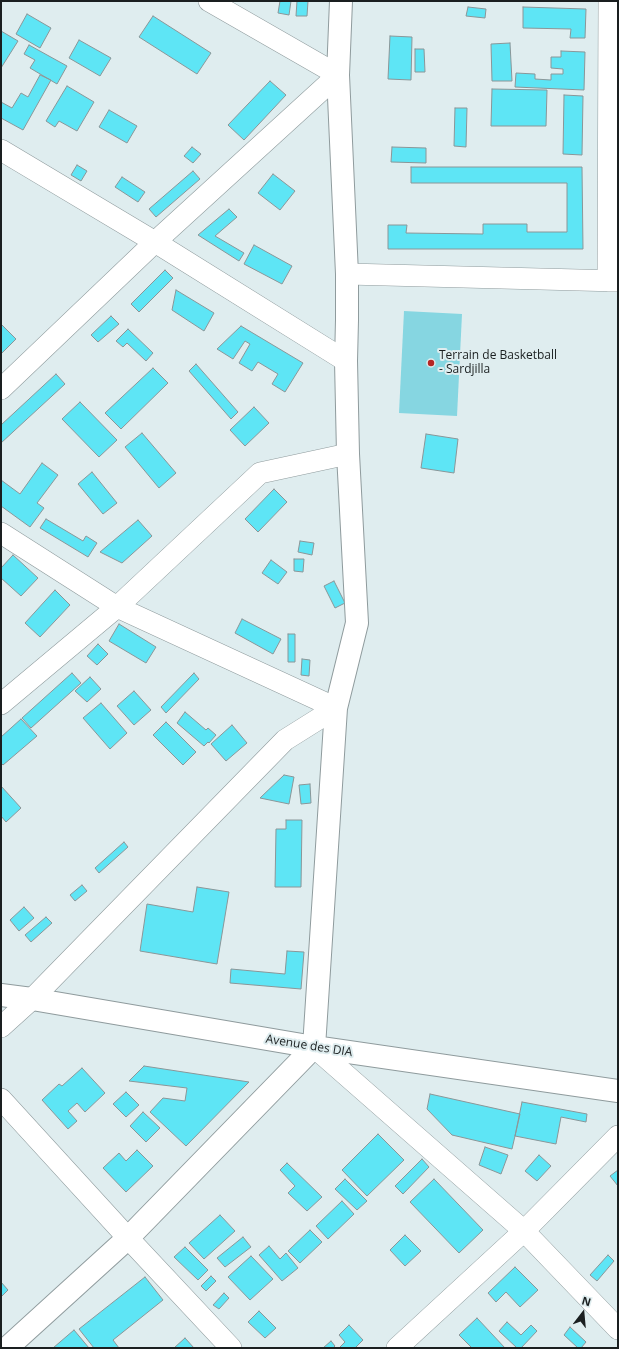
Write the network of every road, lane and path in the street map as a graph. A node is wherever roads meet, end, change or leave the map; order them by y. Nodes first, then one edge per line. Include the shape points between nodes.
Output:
1 (209, 1) edge
2 (341, 1) edge
3 (610, 1) edge
4 (614, 38) edge
5 (338, 75) junction
6 (1, 150) edge
7 (155, 242) junction
8 (347, 274) junction
9 (613, 281) edge
10 (346, 361) junction
11 (1, 389) edge
12 (348, 454) junction
13 (1, 533) edge
14 (117, 608) junction
15 (1, 704) edge
16 (336, 708) junction
17 (1, 995) edge
18 (32, 999) junction
19 (1, 1027) edge
20 (314, 1047) junction
21 (618, 1091) edge
22 (1, 1099) edge
23 (618, 1136) edge
24 (524, 1231) junction
25 (128, 1238) junction
26 (618, 1329) edge
27 (7, 1348) edge
28 (232, 1348) edge
29 (397, 1348) edge

1 - 5 street
2 - 5 street
3 - 4 street
4 - 9 street
5 - 7 street
5 - 8 street
6 - 7 street
7 - 10 street
7 - 11 street
8 - 9 street
8 - 10 street
10 - 12 street
12 - 14 street via 260,473
12 - 16 street via 357,623
13 - 14 street
14 - 15 street
14 - 16 street
16 - 18 street via 285,740
16 - 20 street
17 - 18 street, Avenue des DIA
18 - 19 street
18 - 20 street, Avenue des DIA
20 - 21 street, Avenue des DIA
20 - 24 street
20 - 25 street
22 - 25 street
23 - 24 street
24 - 26 street
24 - 29 street
25 - 27 street
25 - 28 street

